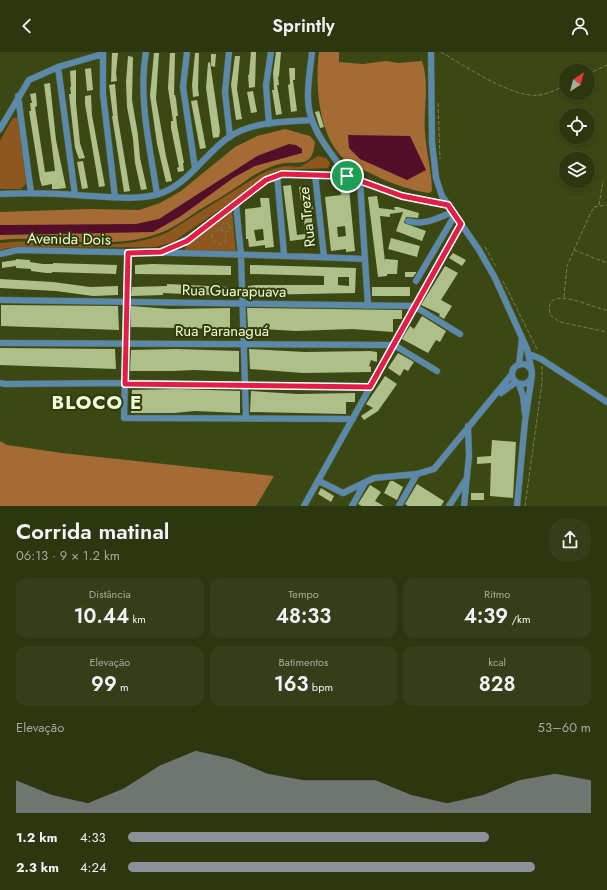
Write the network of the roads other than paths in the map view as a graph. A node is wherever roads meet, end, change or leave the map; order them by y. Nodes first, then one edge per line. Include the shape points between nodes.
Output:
1 (146, 52) edge
2 (187, 52) edge
3 (229, 52) edge
4 (271, 52) edge
5 (312, 52) edge
6 (431, 52) edge
7 (103, 53) edge
8 (58, 67) junction
9 (18, 96) junction
10 (312, 120) junction
11 (268, 124) junction
12 (0, 129) edge
13 (230, 137) junction
14 (195, 168) junction
15 (315, 174) junction
16 (277, 175) junction
17 (347, 176) junction
18 (360, 181) junction
19 (31, 193) junction
20 (0, 194) edge
21 (157, 194) junction
22 (75, 195) junction
23 (115, 197) junction
24 (236, 204) junction
25 (448, 205) junction
26 (454, 213) junction
27 (408, 221) dead end
28 (461, 224) junction
29 (161, 252) junction
30 (128, 253) junction
31 (0, 254) edge
32 (284, 254) junction
33 (241, 255) junction
34 (324, 257) junction
35 (364, 259) junction
36 (416, 281) dead end
37 (0, 300) edge
38 (127, 302) junction
39 (243, 304) junction
40 (368, 306) junction
41 (414, 306) junction
42 (460, 334) dead end
43 (522, 338) junction
44 (0, 343) edge
45 (126, 343) junction
46 (244, 344) junction
47 (394, 345) junction
48 (528, 354) junction
49 (519, 365) junction
50 (437, 371) dead end
51 (512, 374) junction
52 (532, 374) junction
53 (0, 382) edge
54 (518, 383) junction
55 (125, 384) junction
56 (246, 386) junction
57 (370, 387) junction
58 (494, 398) junction
59 (607, 402) edge
60 (246, 418) junction
61 (353, 419) junction
62 (526, 421) junction
63 (468, 426) junction
64 (417, 474) junction
65 (366, 480) junction
66 (465, 480) junction
67 (319, 481) junction
68 (304, 506) edge
69 (352, 506) edge
70 (399, 506) edge
71 (449, 506) edge
72 (464, 506) edge
73 (517, 506) edge

1 - 21 street via 143,98
2 - 14 street via 183,87
3 - 13 street via 225,92
4 - 11 street via 266,85
5 - 10 street via 308,100
6 - 25 street via 431,116 435,170 438,187
7 - 8 street
7 - 23 street via 103,94
8 - 9 street via 32,78
8 - 22 street
9 - 12 street
9 - 19 street
10 - 11 street
10 - 17 street
11 - 13 street
13 - 14 street
14 - 21 street via 172,188
15 - 16 street
15 - 17 street
15 - 34 street, Rua Treze
16 - 24 street via 266,180
16 - 32 street
17 - 18 street
18 - 25 street via 402,196
18 - 35 street
19 - 20 street
19 - 22 street
21 - 23 street
22 - 23 street
24 - 29 street via 196,235
24 - 33 street
25 - 26 street
26 - 27 street via 419,224
26 - 28 street
26 - 36 street
28 - 41 street
28 - 43 street via 495,278
29 - 30 street, Avenida Dois
29 - 33 street, Avenida Dois
30 - 31 street, Avenida Dois via 18,250
30 - 38 street
32 - 33 street, Avenida Dois
32 - 34 street, Avenida Dois
33 - 39 street
34 - 35 street, Avenida Dois
35 - 40 street
37 - 38 street, Rua Guarapuava
38 - 39 street, Rua Guarapuava
38 - 45 street
39 - 40 street, Rua Guarapuava
39 - 46 street
40 - 41 street, Rua Guarapuava
41 - 42 street
41 - 47 street
43 - 48 street
43 - 49 street
44 - 45 street, Rua Paranaguá
45 - 46 street, Rua Paranaguá
45 - 55 street
46 - 47 street, Rua Paranaguá
46 - 56 street
47 - 50 street
47 - 57 street
48 - 52 street
48 - 59 street via 541,359
49 - 51 street via 514,368
49 - 52 street via 529,366
51 - 54 street
51 - 58 street
52 - 54 street via 528,383
52 - 62 street
53 - 55 street
54 - 58 street
54 - 62 street via 523,396
55 - 56 street
55 - 60 street via 124,418
56 - 57 street
56 - 60 street
57 - 61 street
58 - 63 street
60 - 61 street
61 - 67 street
62 - 73 street
63 - 64 street via 434,469
63 - 66 street via 469,456
64 - 65 street via 382,476
64 - 70 street
65 - 67 street via 343,493
65 - 69 street
66 - 71 street
66 - 72 street
67 - 68 street

